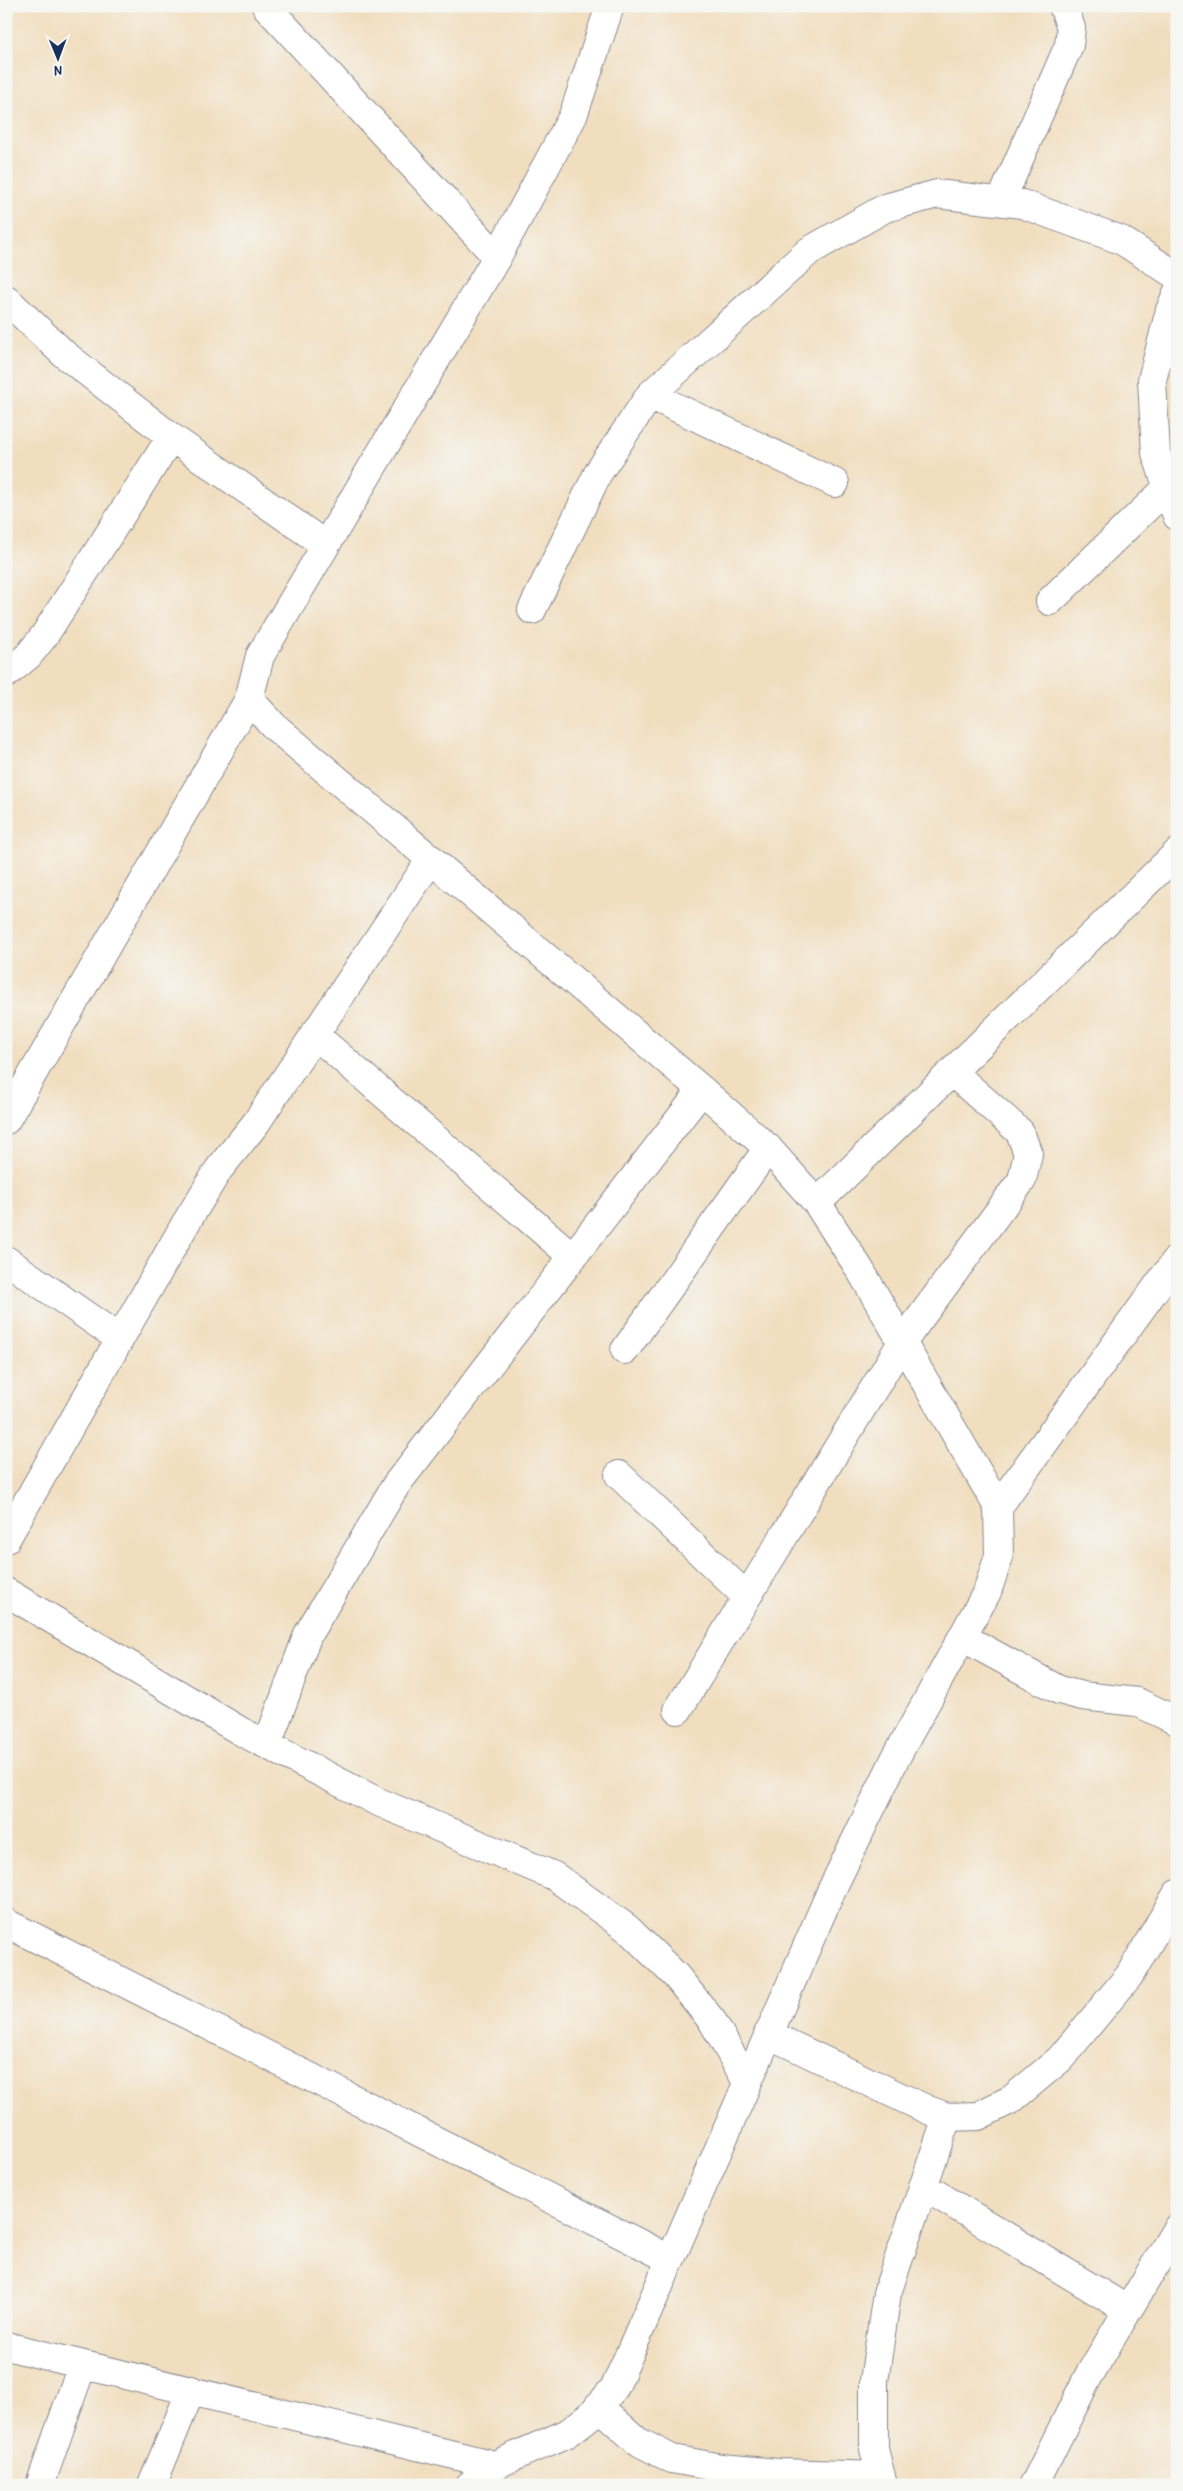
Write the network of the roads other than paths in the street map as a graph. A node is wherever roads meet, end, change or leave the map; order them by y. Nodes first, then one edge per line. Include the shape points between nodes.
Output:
1 (266, 6) edge
2 (610, 6) edge
3 (1063, 6) edge
4 (1001, 201) junction
5 (497, 257) junction
6 (1177, 276) edge
7 (1177, 293) edge
8 (6, 299) edge
9 (650, 395) junction
10 (171, 437) junction
11 (835, 483) dead end
12 (1168, 488) junction
13 (1177, 516) edge
14 (324, 544) junction
15 (1050, 600) dead end
16 (532, 610) dead end
17 (6, 674) edge
18 (249, 699) junction
19 (1177, 853) edge
20 (431, 859) junction
21 (314, 1034) junction
22 (952, 1072) junction
23 (702, 1090) junction
24 (6, 1120) edge
25 (768, 1148) junction
26 (817, 1203) junction
27 (573, 1257) junction
28 (1177, 1259) edge
29 (6, 1260) edge
30 (120, 1339) junction
31 (901, 1344) junction
32 (625, 1350) dead end
33 (619, 1475) dead end
34 (998, 1507) junction
35 (6, 1539) edge
36 (6, 1592) edge
37 (747, 1597) junction
38 (964, 1638) junction
39 (678, 1710) dead end
40 (1177, 1721) edge
41 (267, 1745) junction
42 (1177, 1894) edge
43 (6, 1923) edge
44 (768, 2034) junction
45 (747, 2082) junction
46 (947, 2117) junction
47 (923, 2186) junction
48 (1177, 2228) edge
49 (670, 2259) junction
50 (1128, 2310) junction
51 (6, 2346) edge
52 (82, 2365) junction
53 (190, 2390) junction
54 (598, 2406) junction
55 (495, 2465) junction
56 (882, 2481) edge
57 (40, 2485) edge
58 (152, 2485) edge
59 (470, 2485) edge
60 (1034, 2485) edge

1 - 5 street
2 - 5 street via 572,116
3 - 4 street via 1071,28 1069,45
4 - 6 street via 1022,204 1121,240
4 - 9 street via 937,194 885,208 809,250
5 - 14 street
7 - 12 street via 1152,380 1156,453
8 - 10 street via 64,354
9 - 11 street
9 - 16 street via 598,473
10 - 14 street
10 - 17 street via 44,636 28,656
12 - 13 street
12 - 15 street
14 - 18 street via 260,656
18 - 20 street via 274,726
18 - 24 street
19 - 22 street
20 - 21 street
20 - 23 street
21 - 27 street
21 - 30 street via 256,1123 219,1169
22 - 26 street
22 - 31 street via 1020,1132 1028,1154 1022,1180
23 - 25 street
23 - 27 street
25 - 26 street
25 - 32 street
26 - 31 street via 859,1268
27 - 41 street via 391,1494 308,1634
28 - 34 street
29 - 30 street
30 - 35 street
31 - 34 street
31 - 37 street
33 - 37 street
34 - 38 street via 998,1556 987,1592
36 - 41 street
37 - 39 street
38 - 40 street via 1059,1690 1137,1702
38 - 44 street via 895,1759 832,1888
41 - 45 street via 376,1801 554,1876 628,1929 676,1976 713,2022
42 - 46 street via 1129,1976 1060,2059 1012,2099 978,2116
43 - 49 street
44 - 45 street
44 - 46 street
45 - 49 street
46 - 47 street
47 - 50 street
47 - 56 street via 887,2293 874,2381 874,2450
48 - 50 street
49 - 54 street via 615,2387
50 - 60 street via 1088,2377
51 - 52 street
52 - 53 street
52 - 57 street
53 - 55 street
53 - 58 street
54 - 55 street via 568,2433
54 - 56 street via 637,2441 672,2459 720,2468
55 - 59 street

